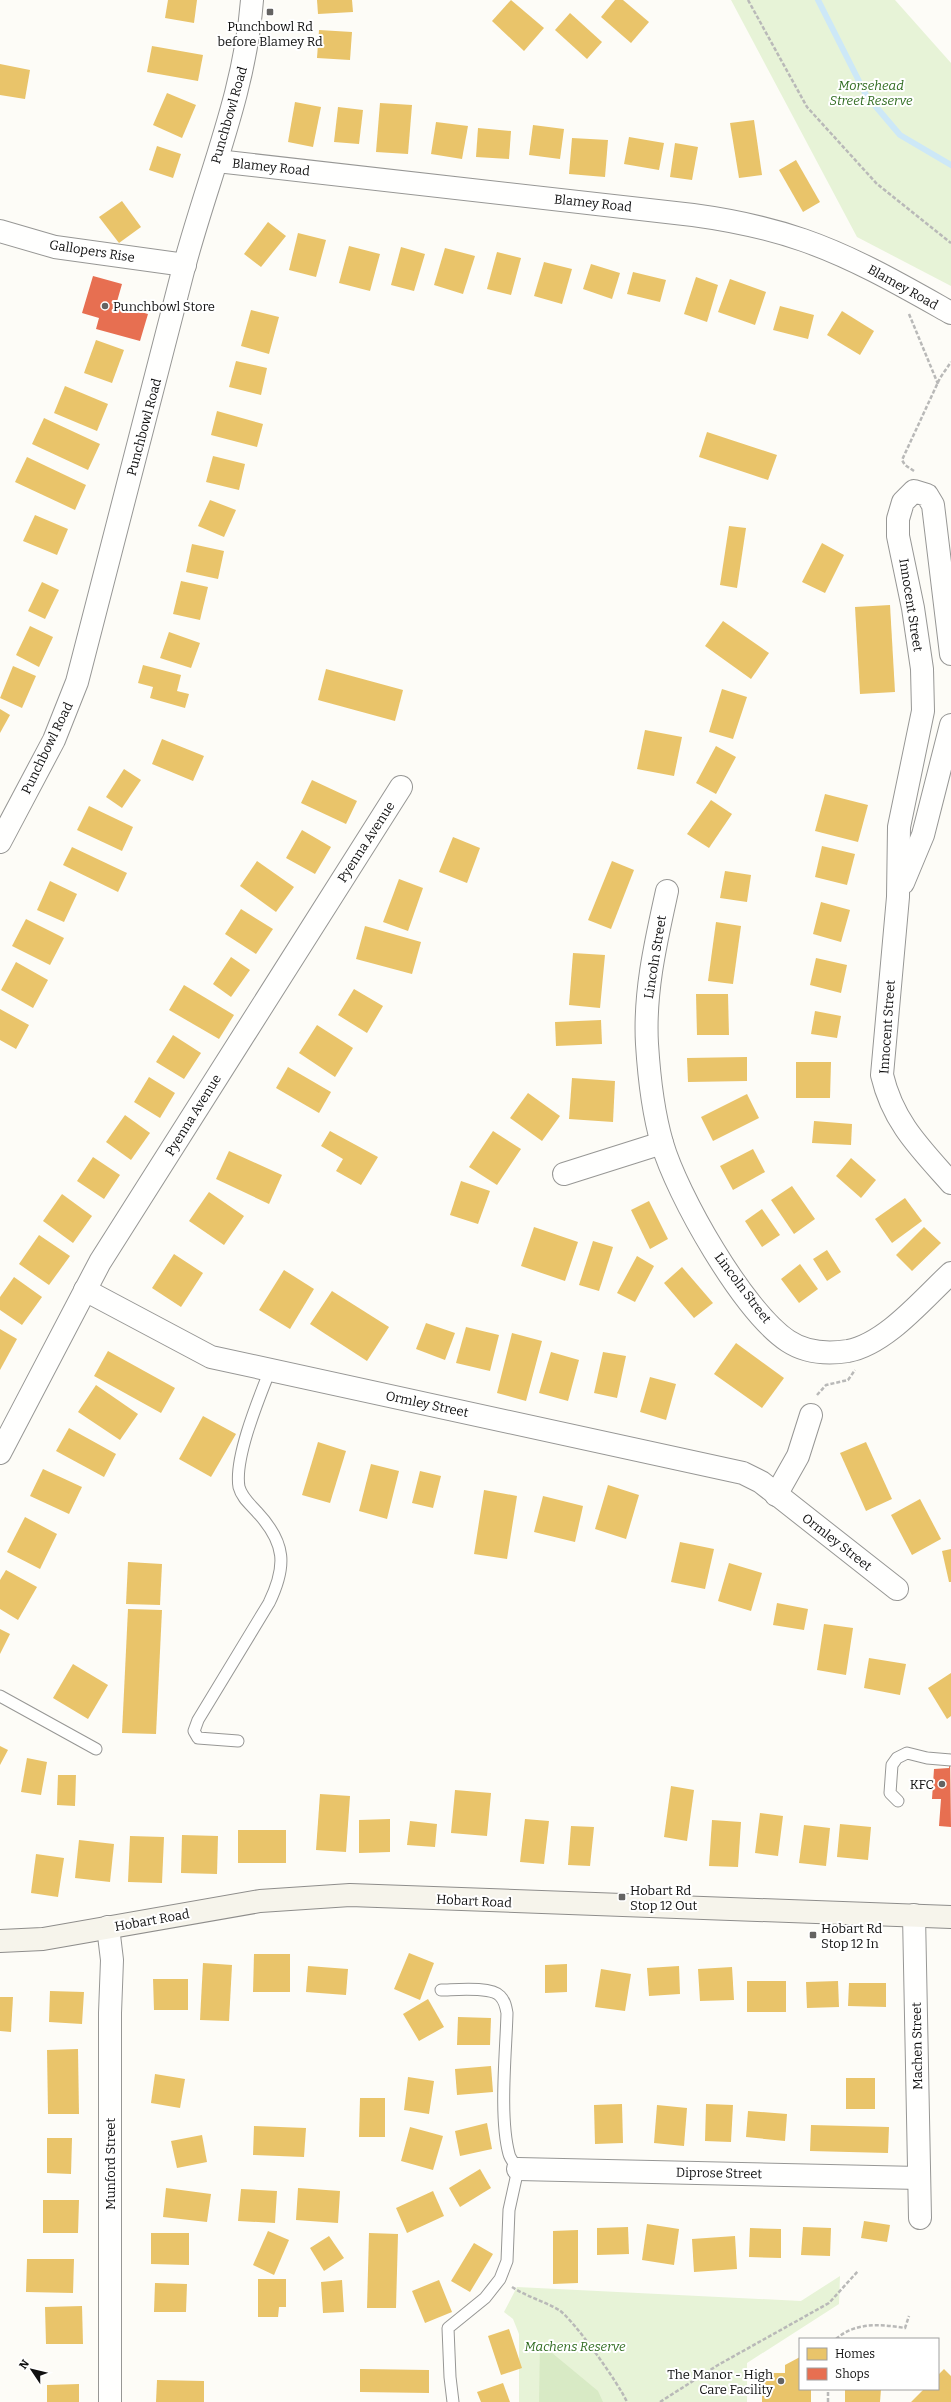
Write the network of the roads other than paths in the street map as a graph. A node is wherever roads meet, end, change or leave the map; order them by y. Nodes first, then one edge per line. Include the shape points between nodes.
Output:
1 (252, 0) edge
2 (217, 161) junction
3 (0, 231) edge
4 (185, 265) junction
5 (951, 313) edge
6 (951, 654) edge
7 (951, 726) edge
8 (402, 787) dead end
9 (0, 842) edge
10 (667, 891) dead end
11 (898, 897) junction
12 (662, 1143) junction
13 (564, 1174) dead end
14 (951, 1183) edge
15 (951, 1273) edge
16 (85, 1290) junction
17 (270, 1370) junction
18 (811, 1415) road end
19 (0, 1453) edge
20 (776, 1495) junction
21 (897, 1589) dead end
22 (0, 1696) edge
23 (238, 1741) dead end
24 (96, 1748) dead end
25 (951, 1760) edge
26 (898, 1801) dead end
27 (914, 1915) junction
28 (951, 1917) edge
29 (108, 1927) junction
30 (0, 1940) edge
31 (441, 1990) dead end
32 (518, 2169) junction
33 (919, 2178) junction
34 (920, 2218) dead end
35 (110, 2402) edge
36 (453, 2402) edge

1 - 2 street, Punchbowl Road via 244,64
2 - 4 street, Punchbowl Road
2 - 5 street, Blamey Road via 693,214 734,221 803,240 851,259
3 - 4 street, Gallopers Rise via 55,247
4 - 9 street, Punchbowl Road via 77,682 54,740
6 - 11 street, Innocent Street via 932,505 927,495 914,491 903,502 898,518 898,536 922,669 923,711 900,827
7 - 11 street, Innocent Street via 923,835
8 - 16 street, Pyenna Avenue via 100,1262
10 - 12 street, Lincoln Street via 648,993 647,1043
11 - 14 street, Innocent Street via 883,1041 882,1075 887,1098 897,1117 911,1138
12 - 13 street
12 - 15 street, Lincoln Street via 684,1196 711,1246 760,1315 789,1342 807,1350 828,1353 872,1343
16 - 17 street, Ormley Street via 211,1357
16 - 19 street, Pyenna Avenue
17 - 20 street, Ormley Street via 720,1467 743,1473 761,1482
17 - 23 lane via 252,1417 239,1468 239,1479 243,1497 278,1540 282,1552 279,1580 269,1603 198,1720 194,1731 198,1738
18 - 20 street via 798,1456
20 - 21 street, Ormley Street
22 - 24 lane
25 - 26 lane via 907,1753 897,1758 892,1765 890,1793
27 - 28 main road, Hobart Road
27 - 29 main road, Hobart Road via 350,1896 260,1901
27 - 33 street, Machen Street
29 - 30 main road, Hobart Road via 43,1939
29 - 35 street, Munford Street via 112,1960
31 - 32 lane via 488,1991 499,1995 504,2002 507,2013 506,2141 509,2156
32 - 33 street, Diprose Street
32 - 36 lane via 509,2210 507,2261 500,2279 485,2298 448,2328
33 - 34 street, Machen Street

